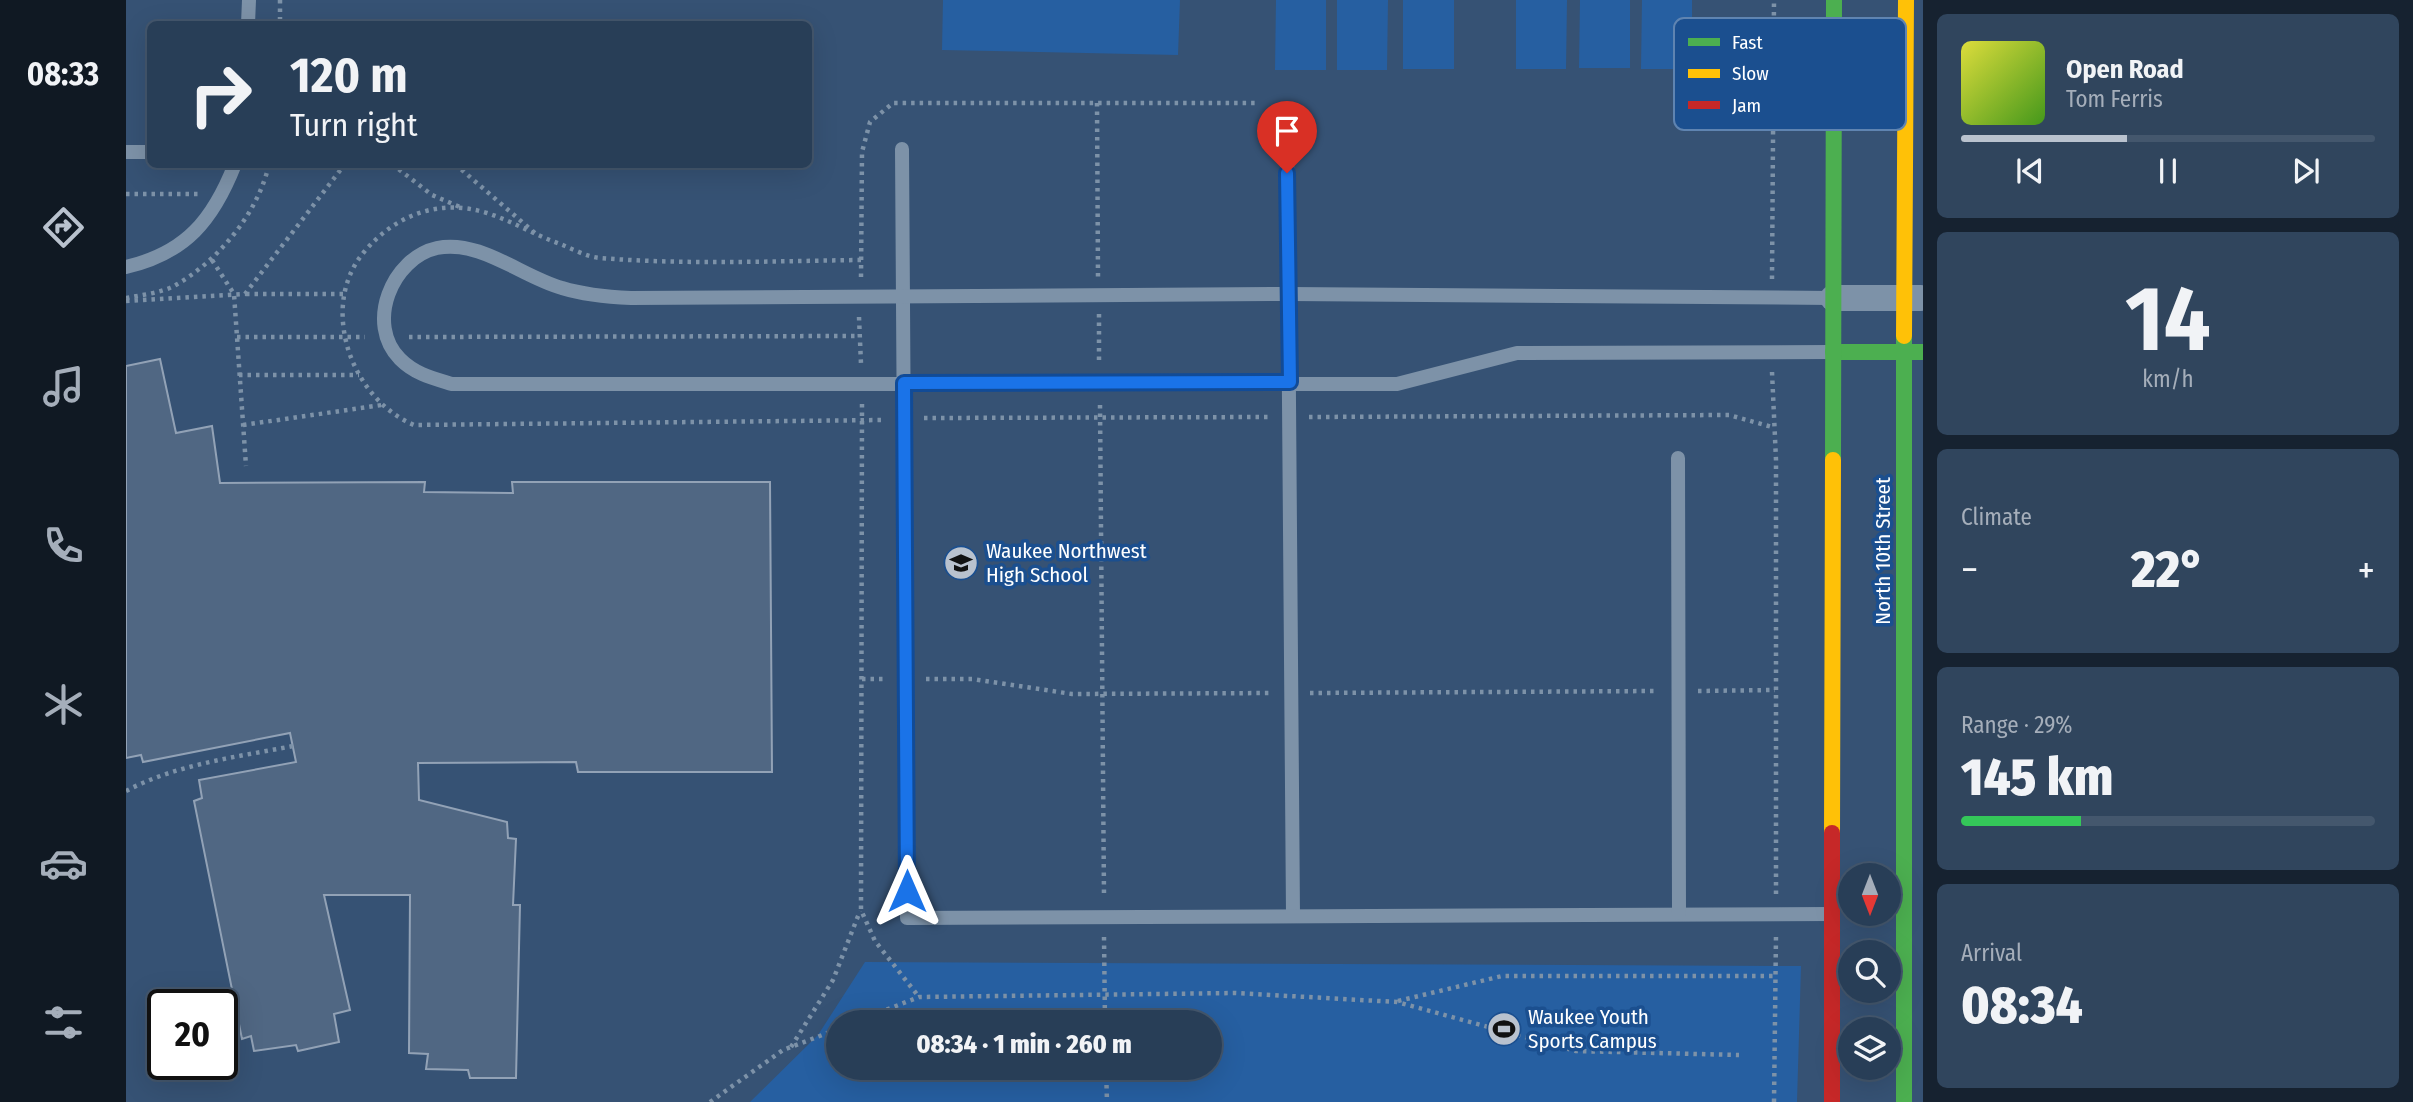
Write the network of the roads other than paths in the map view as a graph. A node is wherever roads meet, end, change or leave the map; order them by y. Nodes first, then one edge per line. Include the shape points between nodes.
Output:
1 (249, 0) edge
2 (1834, 0) edge
3 (1906, 0) edge
4 (1834, 18) edge
5 (248, 21) edge
6 (1834, 130) edge
7 (1287, 146) dead end
8 (902, 149) dead end
9 (126, 152) edge
10 (147, 152) edge
11 (233, 168) edge
12 (126, 267) edge
13 (1289, 294) junction
14 (903, 296) junction
15 (1833, 298) junction
16 (1914, 298) edge
17 (1833, 352) junction
18 (1905, 352) junction
19 (1923, 352) edge
20 (1290, 382) junction
21 (904, 383) junction
22 (1678, 458) dead end
23 (1679, 913) junction
24 (1832, 914) junction
25 (1293, 915) junction
26 (1832, 1102) edge
27 (1904, 1102) edge

1 - 5 lane
2 - 4 main road
3 - 16 main road, North 10th Street
6 - 15 main road
7 - 13 lane
8 - 14 lane
9 - 10 lane
11 - 12 lane via 221,200 194,236 150,261
13 - 14 lane
13 - 15 lane
13 - 20 lane
14 - 21 lane
14 - 21 lane via 599,296 562,288 453,246 434,248 400,271 389,288 388,337 398,357 418,374 452,384
15 - 16 street
15 - 17 main road
16 - 18 main road, North 10th Street
17 - 18 main road
17 - 20 lane via 1517,353 1397,384
17 - 24 main road
18 - 19 main road
18 - 27 main road, North 10th Street
20 - 21 lane
20 - 25 lane
21 - 25 lane via 907,918
22 - 23 lane
23 - 24 lane
23 - 25 lane
24 - 26 main road

